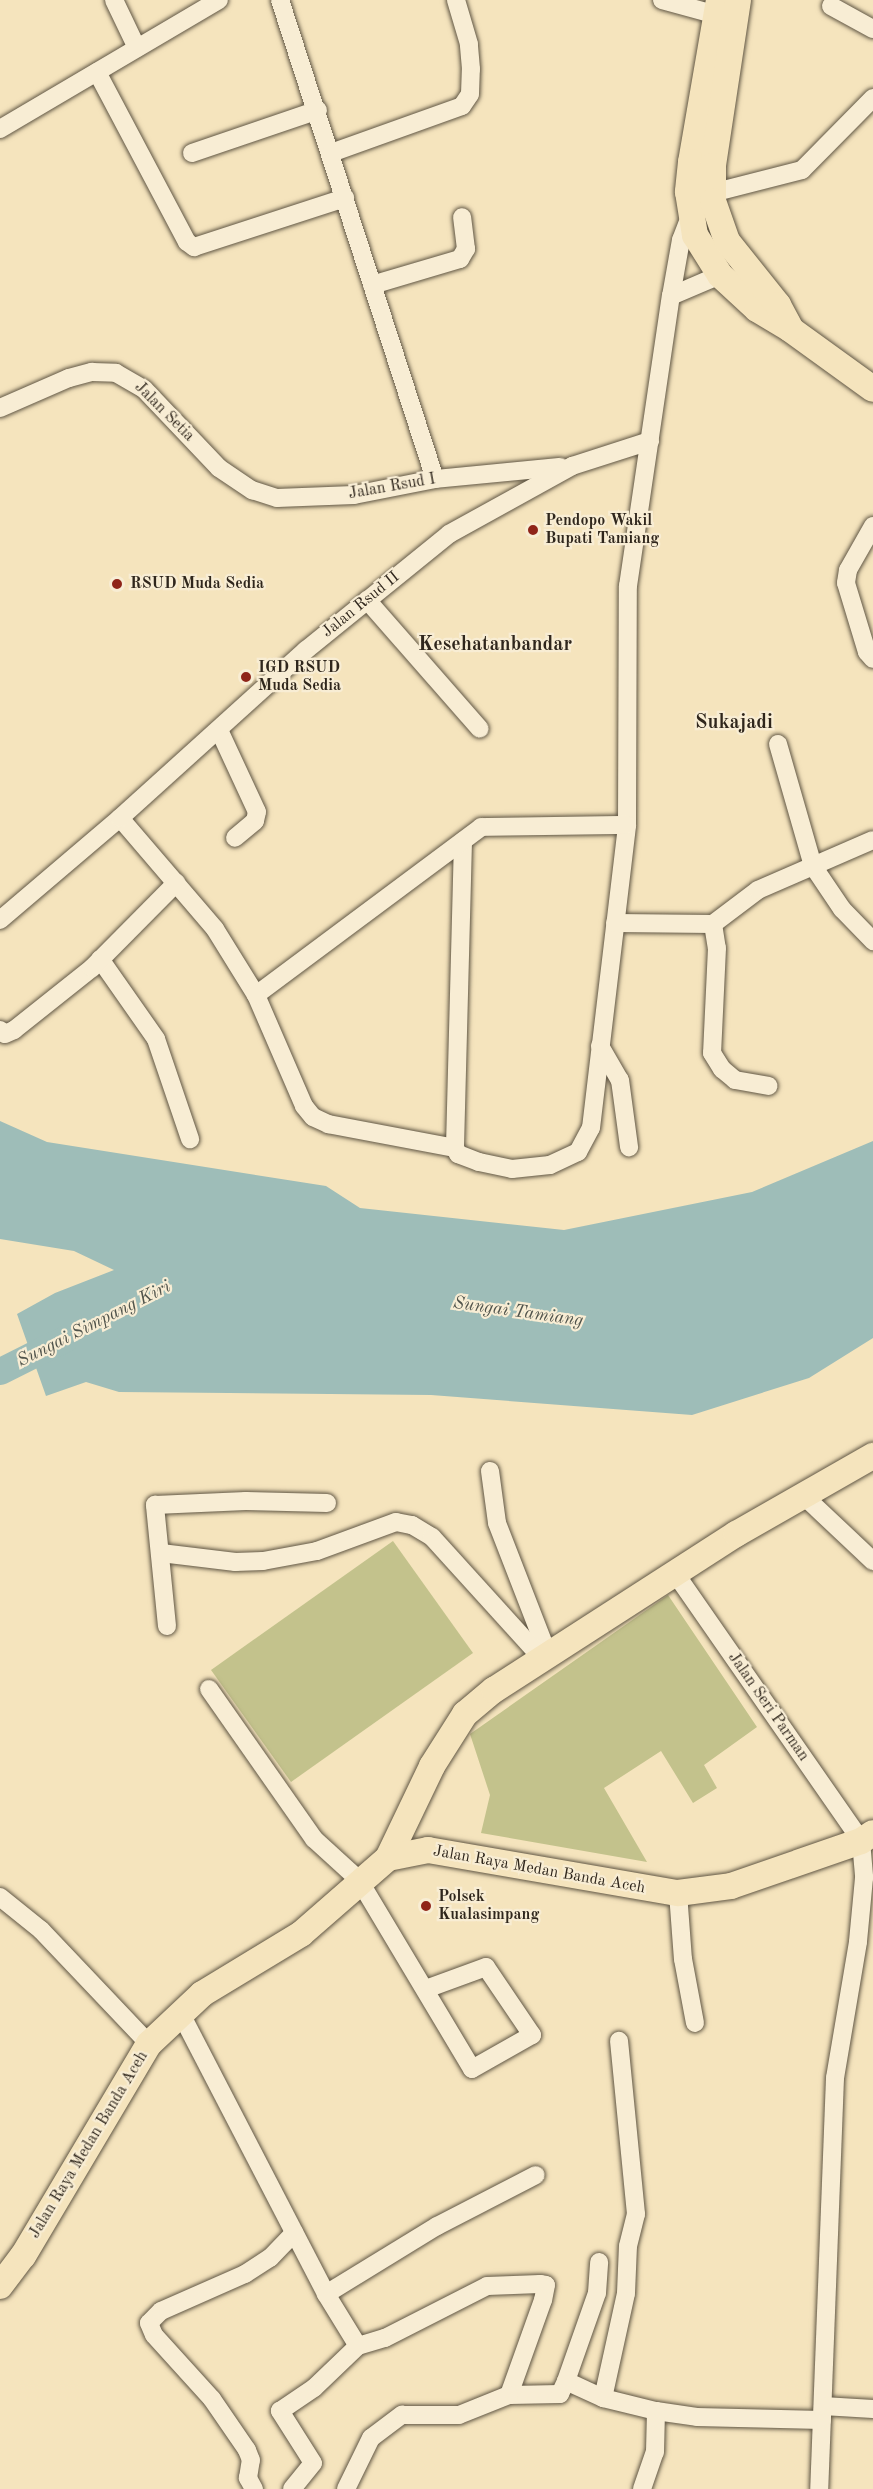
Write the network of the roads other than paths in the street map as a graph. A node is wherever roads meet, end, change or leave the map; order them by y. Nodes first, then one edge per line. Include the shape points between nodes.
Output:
1 (114, 0) edge
2 (219, 0) edge
3 (280, 0) edge
4 (456, 0) edge
5 (662, 0) edge
6 (738, 0) edge
7 (831, 6) dead end
8 (718, 7) edge
9 (873, 29) edge
10 (137, 48) junction
11 (97, 72) junction
12 (873, 98) edge
13 (318, 110) junction
14 (0, 129) edge
15 (192, 153) dead end
16 (331, 153) junction
17 (712, 193) junction
18 (345, 198) junction
19 (462, 217) dead end
20 (690, 217) junction
21 (720, 275) junction
22 (372, 285) junction
23 (671, 296) junction
24 (790, 329) junction
25 (873, 389) edge
26 (0, 408) edge
27 (650, 441) junction
28 (572, 466) junction
29 (219, 468) joint
30 (435, 479) junction
31 (873, 526) edge
32 (367, 600) junction
33 (873, 658) edge
34 (480, 729) dead end
35 (219, 730) junction
36 (778, 744) dead end
37 (120, 818) junction
38 (627, 825) junction
39 (235, 838) dead end
40 (873, 840) edge
41 (463, 841) junction
42 (813, 866) junction
43 (176, 883) junction
44 (0, 920) edge
45 (615, 923) junction
46 (713, 924) junction
47 (873, 942) edge
48 (100, 959) junction
49 (256, 995) junction
50 (0, 1030) edge
51 (600, 1046) junction
52 (768, 1086) dead end
53 (190, 1139) dead end
54 (455, 1148) junction
55 (629, 1148) dead end
56 (873, 1456) edge
57 (490, 1471) dead end
58 (804, 1496) junction
59 (327, 1503) dead end
60 (161, 1553) junction
61 (873, 1561) edge
62 (675, 1573) junction
63 (167, 1626) dead end
64 (544, 1655) junction
65 (209, 1689) dead end
66 (407, 1817) junction
67 (867, 1837) edge
68 (428, 1850) junction
69 (388, 1858) junction
70 (359, 1880) junction
71 (869, 1884) edge
72 (678, 1893) junction
73 (0, 1897) edge
74 (866, 1938) edge
75 (426, 1989) junction
76 (181, 2014) junction
77 (695, 2024) dead end
78 (619, 2041) dead end
79 (149, 2044) junction
80 (536, 2175) dead end
81 (294, 2233) junction
82 (599, 2262) dead end
83 (0, 2286) edge
84 (326, 2294) junction
85 (358, 2346) junction
86 (566, 2381) junction
87 (509, 2395) junction
88 (603, 2398) junction
89 (873, 2409) edge
90 (656, 2411) junction
91 (822, 2413) junction
92 (254, 2489) edge
93 (292, 2489) edge
94 (346, 2489) edge
95 (642, 2489) edge
96 (819, 2489) edge

1 - 10 street
2 - 10 street
3 - 13 street
4 - 16 street via 469,44 471,69 470,94 462,106
5 - 8 street
6 - 17 highway
7 - 9 street
8 - 20 highway via 691,162
10 - 11 street
11 - 14 street
11 - 18 street via 187,242 194,248
12 - 17 street via 802,170
13 - 15 street
13 - 16 street
16 - 18 street
17 - 24 highway via 727,241 778,305
18 - 22 street
19 - 22 street via 466,249 460,259
20 - 21 highway via 703,252
20 - 23 street via 681,240
21 - 23 street
21 - 24 highway via 757,309
22 - 30 street
23 - 27 street
24 - 25 highway
26 - 29 street, Jalan Setia via 69,378 92,372 116,373 144,388
27 - 28 street, Jalan Rsud II
27 - 38 street via 628,586
28 - 30 street, Jalan Rsud I
28 - 32 street, Jalan Rsud II via 468,521
29 - 30 street, Jalan Rsud I via 252,490 296,499 354,495
31 - 33 street via 848,570 846,583 867,652
32 - 34 street
32 - 35 street, Jalan Rsud II
35 - 37 street, Jalan Rsud II
35 - 39 street via 257,812 255,821
36 - 42 street
37 - 43 street
37 - 44 street, Jalan Rsud II
38 - 41 street via 486,825
38 - 45 street
40 - 42 street
41 - 49 street
41 - 54 street
42 - 46 street via 758,890
42 - 47 street via 842,909
43 - 48 street
43 - 49 street via 215,929
45 - 46 street
45 - 51 street
46 - 52 street via 717,948 712,1053 722,1070 735,1080
48 - 50 street via 14,1030 6,1034
48 - 53 street via 156,1039
49 - 54 street via 304,1106 314,1117 328,1124
51 - 54 street via 591,1128 578,1152 550,1165 512,1169 479,1162 458,1154
51 - 55 street via 620,1080
56 - 58 highway
57 - 64 street via 497,1523
58 - 61 street
58 - 62 highway
59 - 60 street via 160,1503 154,1510
60 - 63 street
60 - 64 street via 235,1563 263,1561 317,1551 396,1522 412,1525 432,1537
62 - 64 highway
62 - 67 street, Jalan Seri Parman
64 - 66 highway via 465,1714 432,1766
65 - 70 street via 314,1839
66 - 68 highway
66 - 69 highway
67 - 71 street
67 - 72 highway, Jalan Raya Medan Banda Aceh via 731,1887
68 - 69 highway, Jalan Raya Medan Banda Aceh
68 - 72 highway, Jalan Raya Medan Banda Aceh
69 - 70 highway, Jalan Raya Medan Banda Aceh
70 - 75 street
70 - 76 highway, Jalan Raya Medan Banda Aceh via 301,1934 202,1994
71 - 74 street
72 - 77 street via 683,1959
73 - 79 street via 41,1930
74 - 91 street via 835,2078
75 - 75 street via 486,1967 532,2035 473,2070
76 - 79 highway, Jalan Raya Medan Banda Aceh
76 - 81 street
78 - 88 street via 636,2214 628,2246 626,2293
79 - 83 highway, Jalan Raya Medan Banda Aceh via 23,2256
80 - 84 street via 437,2226
81 - 84 street
81 - 92 street via 270,2258 245,2274 161,2311 149,2323 154,2335 212,2399 247,2450 251,2460 248,2478
82 - 86 street via 594,2303
84 - 85 street
85 - 87 street via 385,2338 487,2286 546,2285
85 - 93 street via 314,2388 280,2411 312,2463
86 - 87 street via 560,2394
86 - 88 street
87 - 94 street via 459,2415 402,2415 371,2438
88 - 90 street
89 - 91 street
90 - 91 street via 697,2417
90 - 95 street via 655,2452
91 - 96 street

